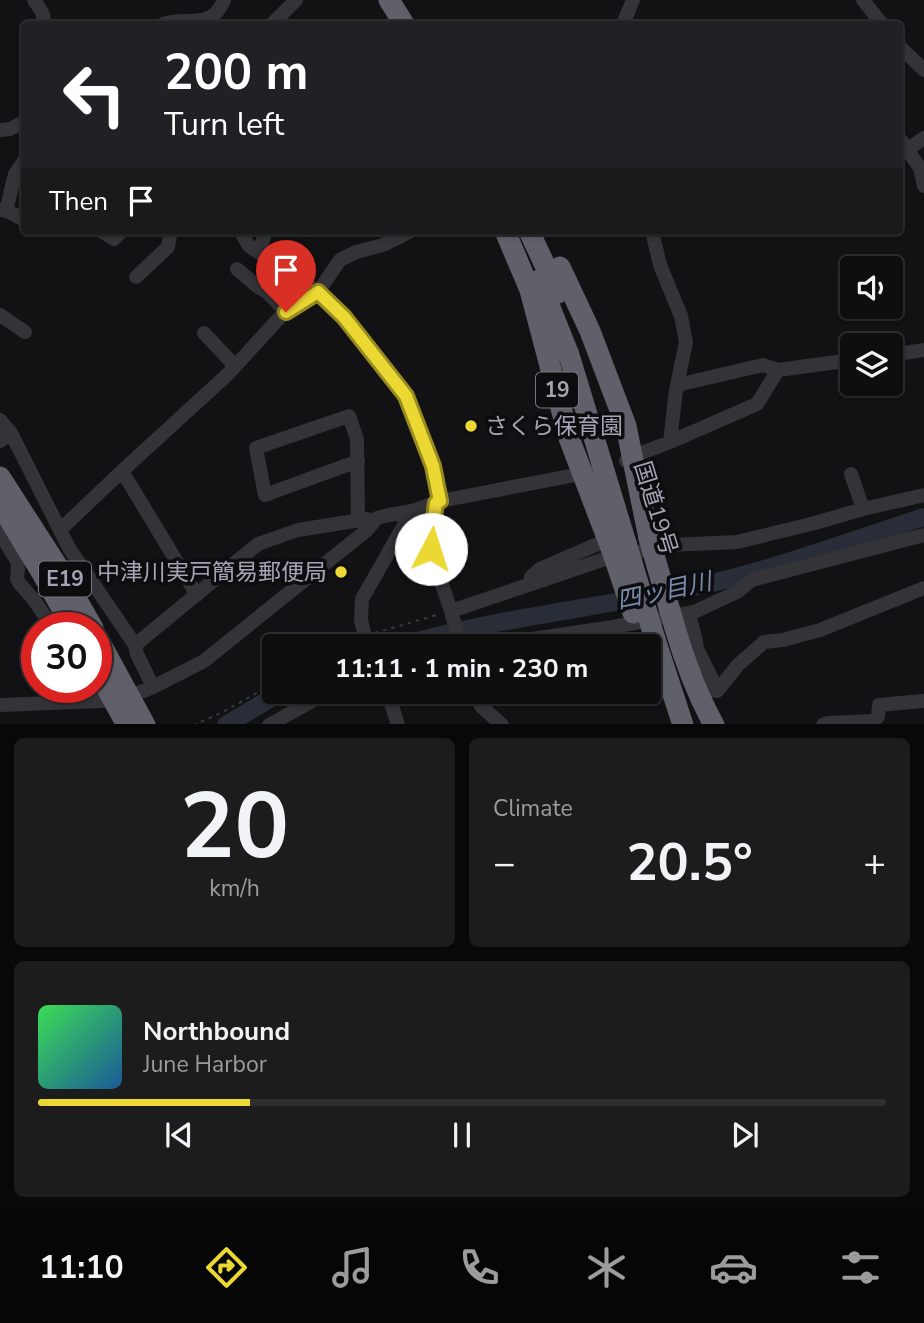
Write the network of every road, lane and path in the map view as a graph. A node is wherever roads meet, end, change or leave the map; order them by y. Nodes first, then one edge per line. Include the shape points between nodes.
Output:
1 (34, 0) edge
2 (224, 0) edge
3 (296, 0) edge
4 (389, 0) edge
5 (404, 0) edge
6 (633, 0) edge
7 (863, 0) edge
8 (44, 21) edge
9 (197, 21) edge
10 (275, 21) edge
11 (402, 21) edge
12 (417, 21) edge
13 (624, 21) edge
14 (880, 21) edge
15 (903, 50) edge
16 (924, 70) edge
17 (21, 124) edge
18 (0, 130) edge
19 (924, 138) edge
20 (903, 146) edge
21 (903, 147) edge
22 (21, 165) edge
23 (924, 186) edge
24 (3, 210) edge
25 (21, 219) edge
26 (170, 235) edge
27 (243, 235) edge
28 (265, 235) edge
29 (403, 235) edge
30 (507, 235) edge
31 (518, 235) edge
32 (531, 235) edge
33 (543, 235) edge
34 (653, 235) edge
35 (259, 252) junction
36 (237, 269) dead end
37 (136, 277) dead end
38 (318, 292) junction
39 (286, 312) junction
40 (0, 315) edge
41 (25, 332) dead end
42 (204, 333) dead end
43 (924, 350) edge
44 (903, 353) edge
45 (840, 362) edge
46 (235, 366) junction
47 (778, 370) junction
48 (677, 385) junction
49 (0, 420) edge
50 (5, 438) edge
51 (670, 442) junction
52 (627, 460) junction
53 (358, 461) junction
54 (122, 471) junction
55 (588, 473) junction
56 (851, 474) dead end
57 (0, 477) edge
58 (924, 495) edge
59 (438, 502) junction
60 (0, 504) edge
61 (863, 509) junction
62 (412, 511) junction
63 (377, 518) junction
64 (358, 521) junction
65 (60, 530) junction
66 (0, 533) edge
67 (29, 535) junction
68 (924, 535) edge
69 (626, 542) junction
70 (530, 583) junction
71 (924, 588) edge
72 (197, 595) junction
73 (43, 612) edge
74 (66, 612) edge
75 (82, 612) edge
76 (452, 612) junction
77 (661, 632) edge
78 (364, 634) edge
79 (375, 634) edge
80 (458, 634) edge
81 (566, 634) edge
82 (135, 645) junction
83 (112, 664) edge
84 (153, 687) junction
85 (262, 690) edge
86 (112, 697) edge
87 (112, 699) edge
88 (924, 701) edge
89 (60, 703) edge
90 (306, 704) edge
91 (391, 704) edge
92 (480, 704) edge
93 (660, 704) edge
94 (0, 705) edge
95 (127, 724) edge
96 (145, 724) edge
97 (193, 724) edge
98 (269, 724) edge
99 (398, 724) edge
100 (502, 724) edge
101 (666, 724) edge
102 (683, 724) edge
103 (697, 724) edge
104 (714, 724) edge
105 (823, 724) edge

1 - 8 street
2 - 9 street via 210,18
3 - 10 street
4 - 11 highway
5 - 12 highway
6 - 13 street
7 - 14 street
15 - 16 street
17 - 18 street
19 - 20 street
21 - 23 street via 920,168
22 - 24 street
24 - 25 street
26 - 37 street via 168,247
27 - 35 street
28 - 35 street
29 - 38 street via 347,255
30 - 55 highway, 19 via 530,290 569,438
31 - 69 highway, 国道19号 / 19 via 569,355
32 - 69 highway, 国道19号 / 19 via 587,370
33 - 52 highway, 19 via 590,331 626,426
34 - 48 street via 686,342
35 - 38 street
36 - 39 street
38 - 39 street
38 - 59 street via 344,317 406,396 433,466
39 - 46 street
40 - 41 street
42 - 46 street
43 - 44 street
45 - 47 street
46 - 54 street
47 - 48 street via 763,365
47 - 51 street via 757,404
48 - 51 street
49 - 50 street
50 - 65 street
51 - 52 street
52 - 69 highway, 19
53 - 53 street via 265,495 256,448 349,416
53 - 64 street
54 - 65 street
54 - 72 street
55 - 59 street
55 - 69 highway, 19
56 - 61 street
57 - 67 highway, E19
58 - 61 street
59 - 62 street
59 - 76 street via 431,549
60 - 67 highway, E19
61 - 70 street via 737,542 668,545
62 - 63 street
62 - 78 street via 362,599
63 - 64 street
63 - 84 street via 204,661
64 - 72 street via 298,530 258,544
65 - 82 street
66 - 73 street via 17,561 17,579
67 - 74 highway, E19
67 - 75 highway, E19
68 - 77 street via 752,580
69 - 70 street via 540,569
69 - 77 highway, 国道19号 / 19, bridge
70 - 76 street
71 - 77 street via 820,630 764,642 717,691 710,690 713,681 696,642
72 - 82 street
76 - 79 path
76 - 80 street
77 - 81 street via 613,627
77 - 102 highway, 国道19号 / 19
77 - 103 highway, 国道19号 / 19
77 - 104 highway, 19 via 685,665
82 - 84 street
83 - 96 highway, bridge
84 - 87 street
85 - 97 path
86 - 95 highway, bridge
88 - 105 street via 879,705 878,717 872,721
89 - 94 street
90 - 98 street
91 - 99 street
92 - 100 street
93 - 101 highway

